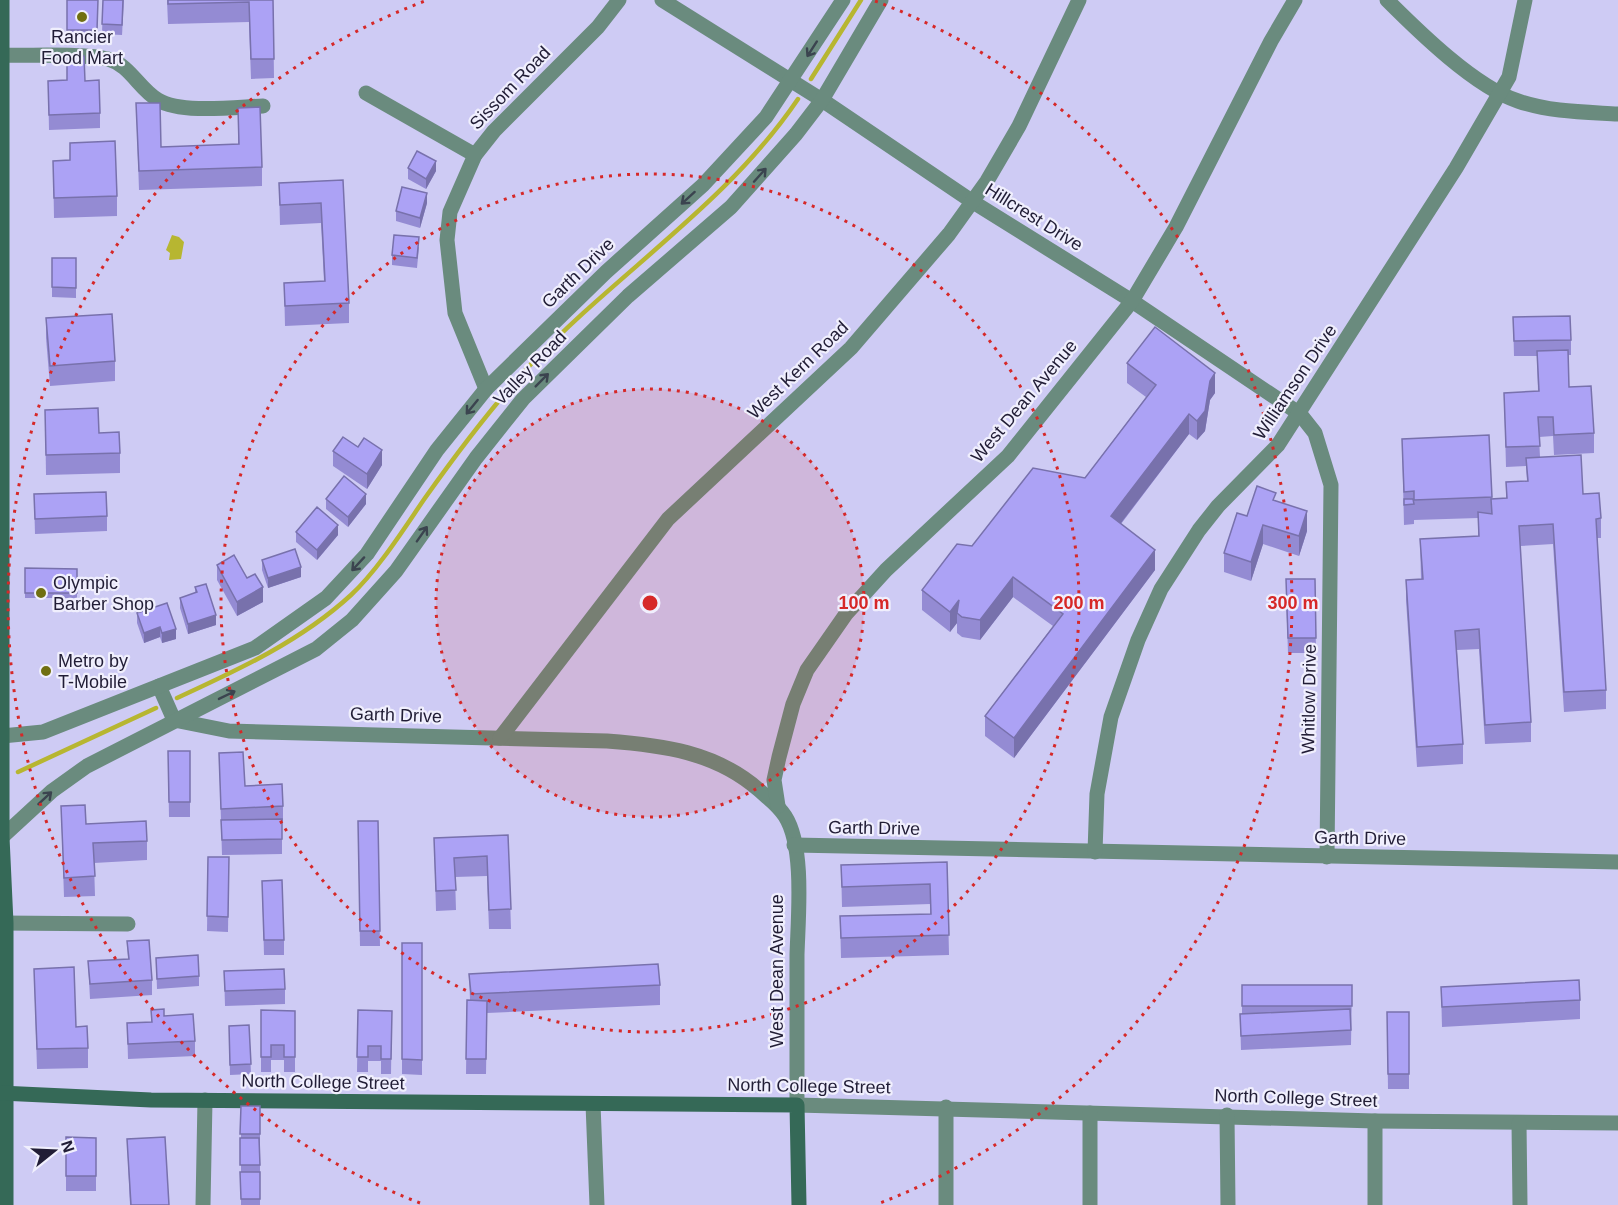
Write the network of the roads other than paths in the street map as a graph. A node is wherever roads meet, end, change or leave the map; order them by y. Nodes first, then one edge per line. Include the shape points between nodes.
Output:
1 (2, 0) edge
2 (618, 0) edge
3 (662, 0) edge
4 (843, 0) edge
5 (881, 0) edge
6 (1078, 0) edge
7 (1295, 0) edge
8 (1387, 0) edge
9 (1525, 0) edge
10 (1, 55) edge
11 (791, 81) junction
12 (366, 93) dead end
13 (1500, 93) junction
14 (822, 100) junction
15 (263, 106) dead end
16 (1618, 114) edge
17 (475, 155) junction
18 (973, 202) junction
19 (1132, 301) junction
20 (486, 389) junction
21 (1300, 414) junction
22 (1, 491) edge
23 (1331, 505) joint
24 (159, 686) junction
25 (174, 720) junction
26 (2, 736) junction
27 (501, 738) junction
28 (778, 806) junction
29 (2, 837) junction
30 (794, 845) junction
31 (1095, 852) junction
32 (1327, 857) junction
33 (1618, 862) edge
34 (3, 923) edge
35 (128, 924) dead end
36 (3, 1093) edge
37 (205, 1100) junction
38 (593, 1104) junction
39 (797, 1105) junction
40 (946, 1107) junction
41 (1090, 1113) junction
42 (1227, 1114) junction
43 (1375, 1121) junction
44 (1519, 1123) junction
45 (1618, 1123) edge
46 (6, 1205) edge
47 (203, 1205) edge
48 (597, 1205) edge
49 (799, 1205) edge
50 (946, 1205) edge
51 (1090, 1205) edge
52 (1228, 1205) edge
53 (1375, 1205) edge
54 (1520, 1205) edge

1 - 10 main road
2 - 17 street, Sissom Road via 598,27
3 - 11 street, Hillcrest Drive
4 -> 11 street, Garth Drive
5 - 14 street, Valley Road
6 - 18 street, West Kern Road via 1019,126
7 - 19 street, West Dean Avenue via 1270,41 1176,227
8 - 13 street via 1458,66
9 - 13 street, Williamson Drive via 1516,55
10 - 15 street via 109,60 165,104
10 - 22 main road
11 - 14 street, Hillcrest Drive
11 -> 20 street, Garth Drive via 766,117 703,185 606,272
12 - 17 street
13 - 16 street via 1516,101 1557,110
13 - 21 street, Williamson Drive
14 - 18 street, Hillcrest Drive
25 -> 14 street, Valley Road via 316,649 352,620 396,571 523,399 628,296 731,207
17 - 20 street, Sissom Road via 450,212 447,240 455,312
18 - 19 street, Hillcrest Drive
18 - 27 street, West Kern Road via 851,348 668,519
19 - 21 street, Hillcrest Drive
19 - 28 street, West Dean Avenue via 1008,456 913,543 846,614 807,670 793,704 774,780
20 -> 24 street, Garth Drive via 437,450 367,554 326,598 255,648
21 - 23 street, Hillcrest Drive via 1323,452
21 - 31 street, Williamson Drive via 1268,457 1218,506 1161,589 1111,717 1097,794
22 - 26 main road
23 - 32 street, Whitlow Drive
24 - 25 street
24 - 26 street, Garth Drive via 43,732
25 - 27 street, Garth Drive via 229,731
29 -> 25 street via 52,791 87,766
26 - 29 main road
27 - 28 street, Garth Drive via 646,744 696,754 730,769
28 - 30 street, Garth Drive
29 - 34 main road
30 - 31 street, Garth Drive
30 - 39 street, West Dean Avenue via 798,921
31 - 32 street, Garth Drive
32 - 33 street, Garth Drive
34 - 35 street
34 - 36 main road
36 - 37 main road, North College Street
36 - 46 main road
37 - 38 main road, North College Street
37 - 47 street
38 - 39 main road, North College Street
38 - 48 street
39 - 40 street, North College Street
39 - 49 main road, West Dean Avenue
40 - 41 street, North College Street
40 - 50 street
41 - 42 street, North College Street
41 - 51 street
42 - 43 street, North College Street
42 - 52 street
43 - 44 street, North College Street
43 - 53 street
44 - 45 street, North College Street
44 - 54 street

